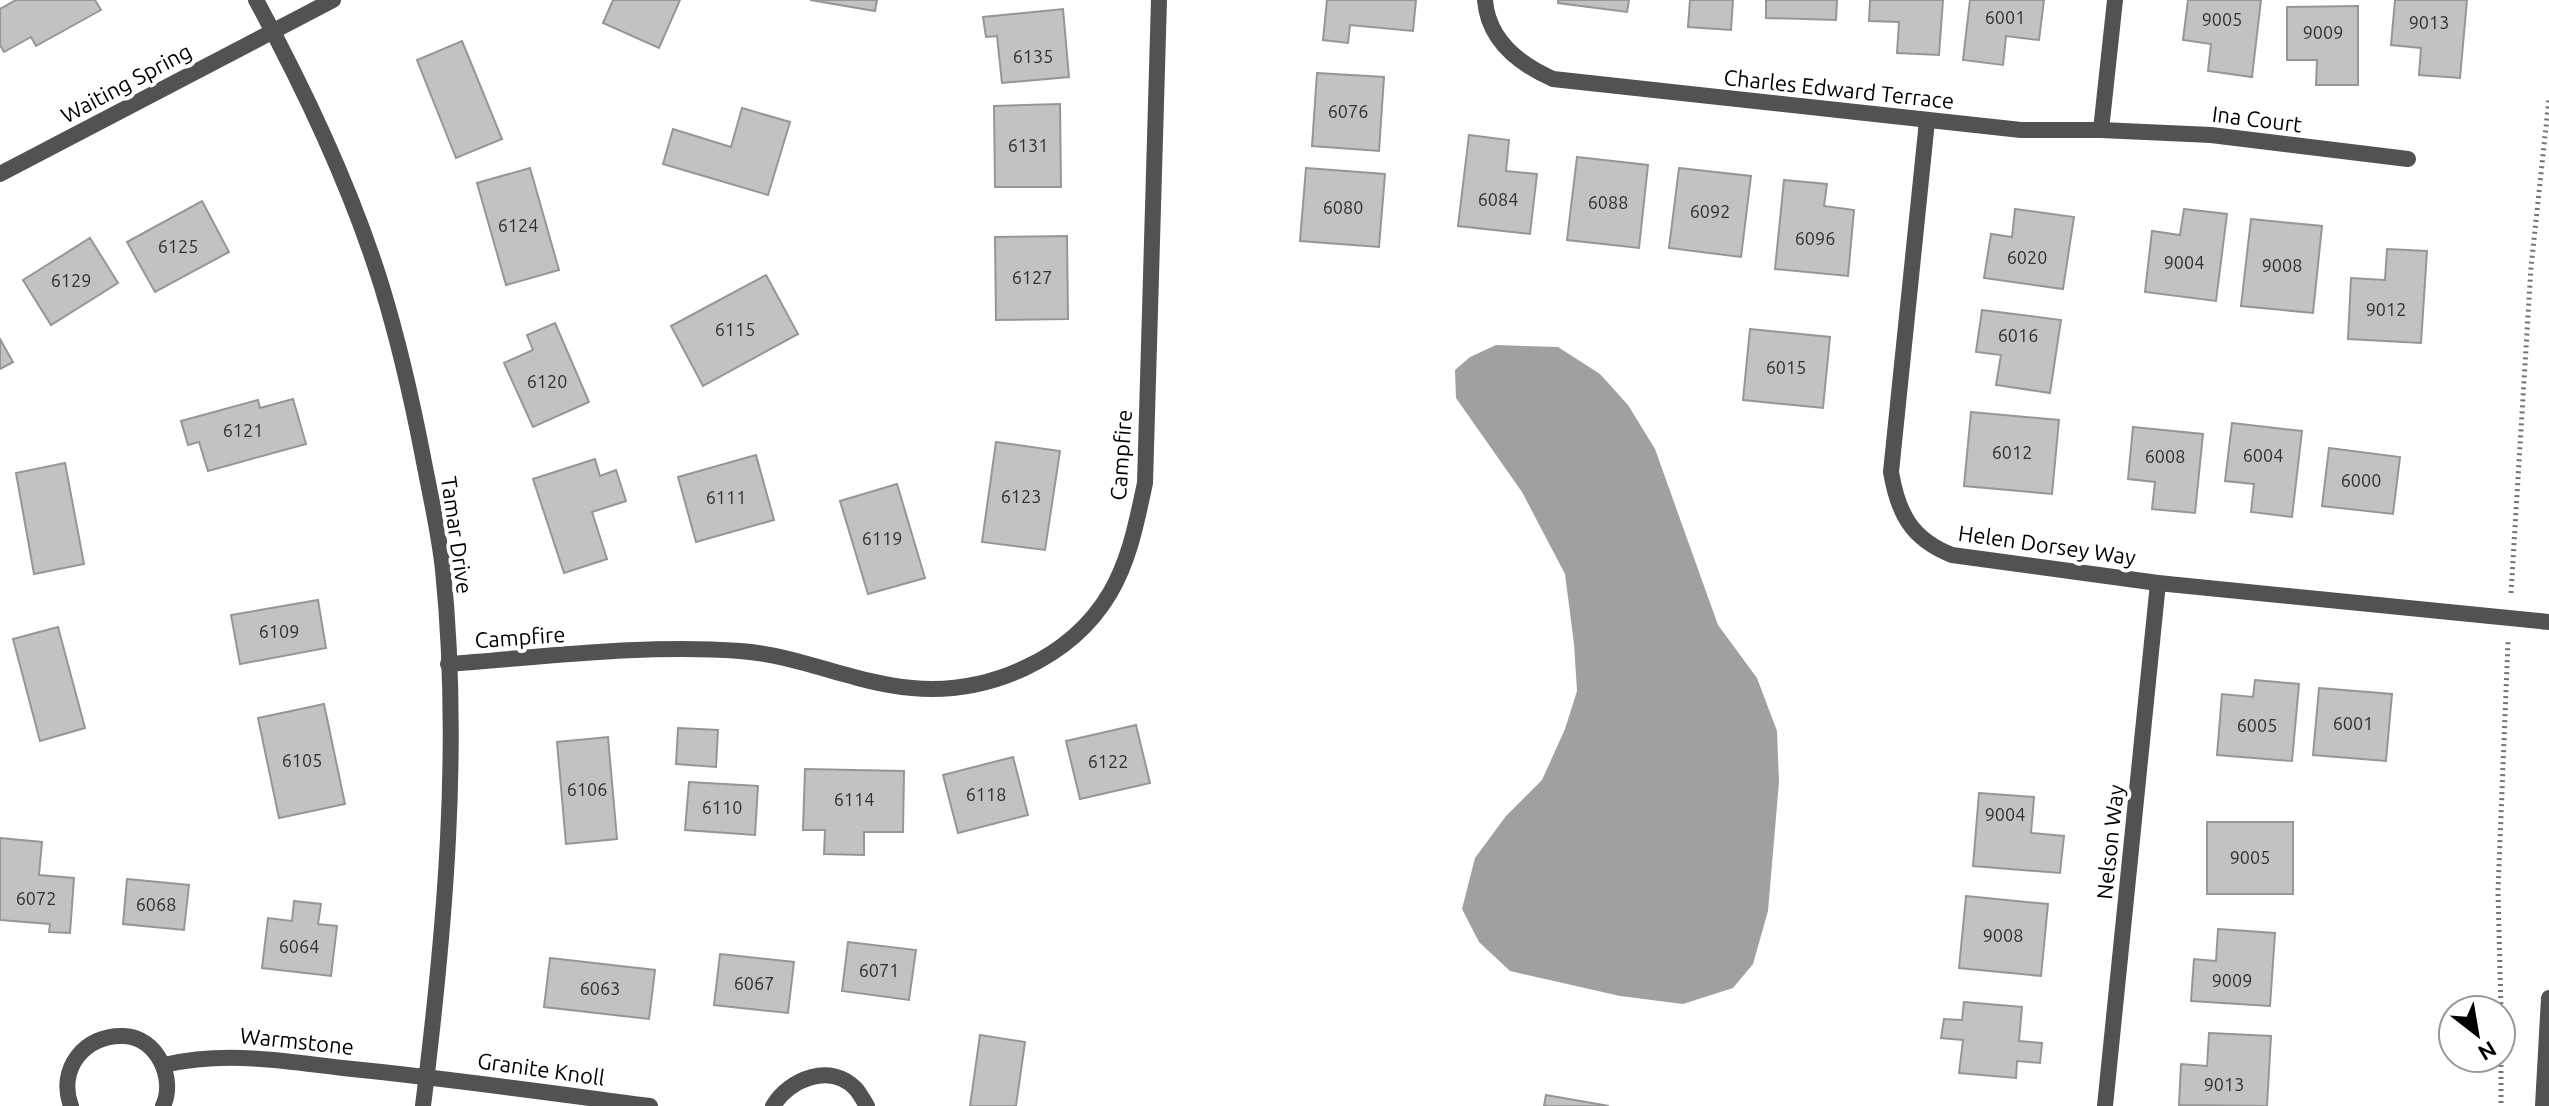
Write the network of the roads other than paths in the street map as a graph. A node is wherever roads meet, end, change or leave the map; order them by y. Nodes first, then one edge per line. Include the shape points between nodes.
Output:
1 (256, 0) edge
2 (333, 0) edge
3 (1159, 0) edge
4 (1485, 0) edge
5 (2115, 0) edge
6 (273, 31) junction
7 (1927, 121) junction
8 (2101, 130) junction
9 (2408, 159) dead end
10 (0, 174) edge
11 (2158, 583) junction
12 (2549, 622) edge
13 (448, 664) junction
14 (2549, 998) edge
15 (164, 1065) junction
16 (426, 1076) junction
17 (71, 1106) edge
18 (163, 1106) edge
19 (423, 1106) edge
20 (650, 1106) edge
21 (773, 1106) edge
22 (867, 1106) edge
23 (2105, 1106) edge
24 (2543, 1106) edge

1 - 6 street, Tamar Drive
2 - 6 street, Waiting Spring
3 - 13 street, Campfire via 1145,483 1122,569 1086,624 1030,667 951,687 913,688 864,680 800,660 742,651
4 - 7 street, Charles Edward Terrace via 1495,31 1510,53 1553,79
5 - 8 street
6 - 10 street, Waiting Spring
6 - 13 street, Tamar Drive via 346,188 382,287 432,504 443,569
7 - 8 street, Charles Edward Terrace via 2021,130
7 - 11 street, Helen Dorsey Way via 1891,472 1904,517 1931,547 1952,555
8 - 9 street, Ina Court via 2211,135
11 - 12 street, Helen Dorsey Way
11 - 23 street, Nelson Way
13 - 16 street, Tamar Drive via 445,890
14 - 24 street
15 - 16 street, Warmstone via 236,1056
15 - 17 street via 147,1045 126,1036 94,1040 74,1059 66,1081
15 - 18 street via 168,1085
16 - 19 street, Tamar Drive
16 - 20 street, Granite Knoll
21 - 22 street via 786,1088 809,1076 836,1077 855,1088

